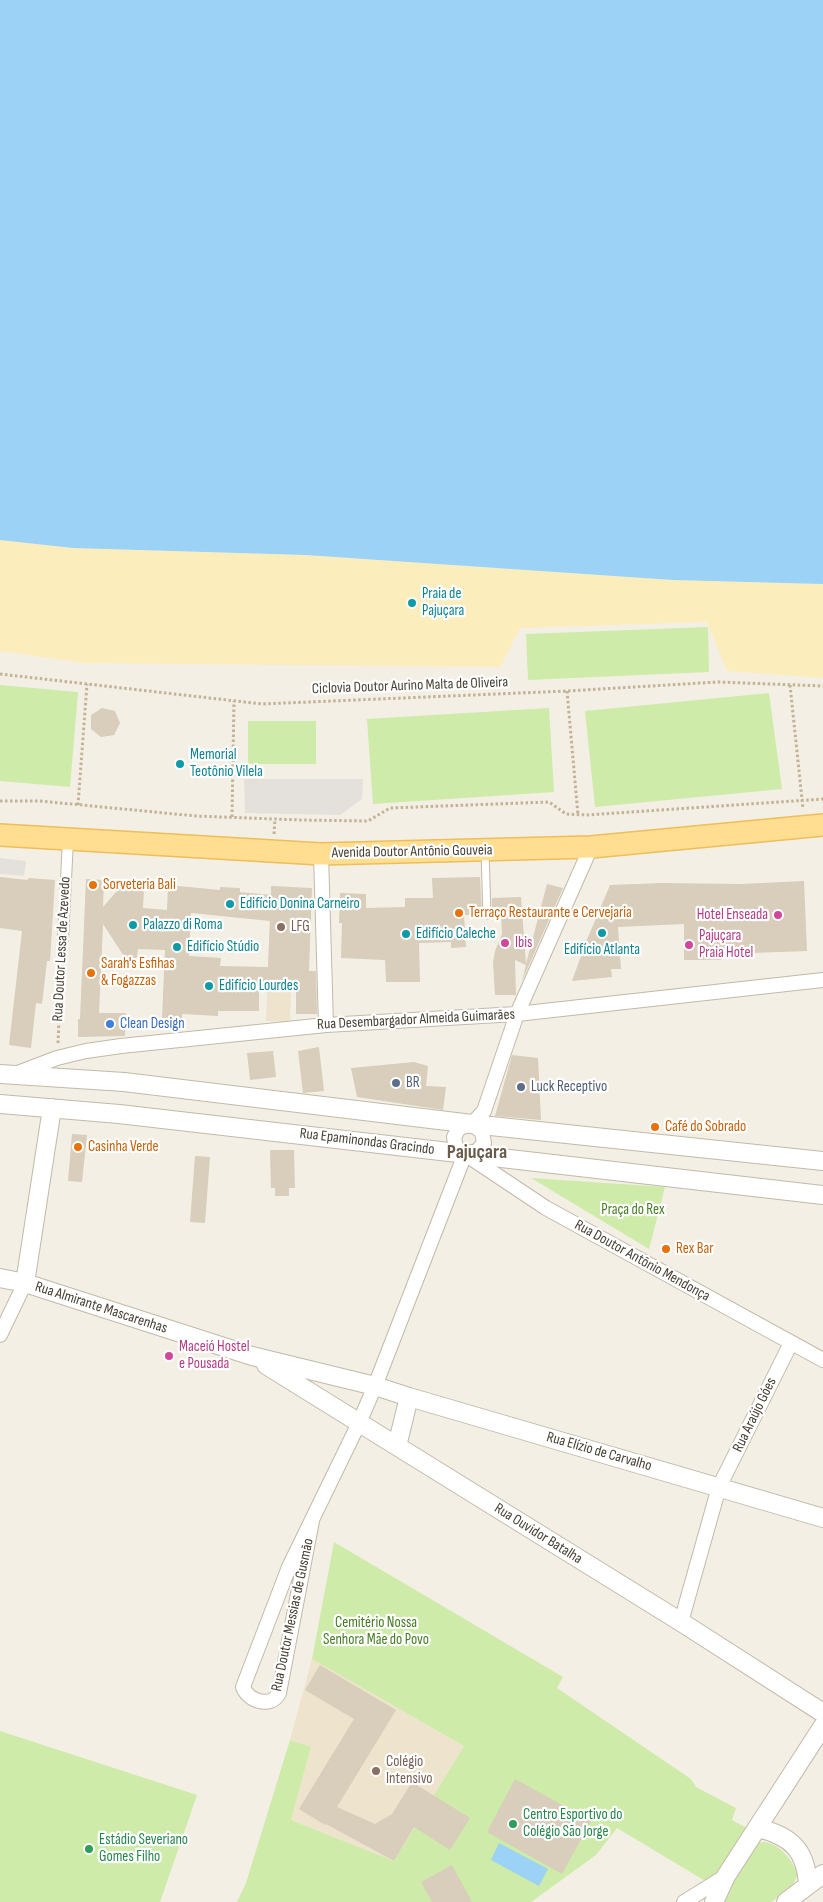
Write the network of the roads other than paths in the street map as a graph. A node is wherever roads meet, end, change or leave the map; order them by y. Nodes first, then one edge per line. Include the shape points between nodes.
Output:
1 (814, 826) edge
2 (0, 835) edge
3 (68, 840) junction
4 (591, 847) junction
5 (485, 851) junction
6 (321, 854) junction
7 (487, 915) dead end
8 (63, 939) road end
9 (823, 980) edge
10 (518, 1014) junction
11 (326, 1025) junction
12 (6, 1075) edge
13 (0, 1104) edge
14 (52, 1108) junction
15 (472, 1124) junction
16 (465, 1154) junction
17 (823, 1161) edge
18 (823, 1195) edge
19 (0, 1278) edge
20 (25, 1283) junction
21 (0, 1335) edge
22 (791, 1343) junction
23 (252, 1356) junction
24 (823, 1360) edge
25 (375, 1386) junction
26 (409, 1397) junction
27 (359, 1423) junction
28 (397, 1446) junction
29 (719, 1488) junction
30 (823, 1518) edge
31 (312, 1521) junction
32 (275, 1602) junction
33 (295, 1611) junction
34 (681, 1622) junction
35 (823, 1713) edge
36 (823, 1726) edge
37 (758, 1828) junction
38 (823, 1874) edge
39 (726, 1876) junction
40 (808, 1885) junction
41 (684, 1902) edge
42 (714, 1902) edge
43 (786, 1902) edge

1 - 4 main road, Avenida Doutor Antônio Gouveia
2 - 3 main road, Avenida Doutor Antônio Gouveia
3 - 6 main road, Avenida Doutor Antônio Gouveia
3 - 8 street, Rua Doutor Lessa de Azevedo
4 - 5 main road, Avenida Doutor Antônio Gouveia
4 - 10 street
5 - 6 main road, Avenida Doutor Antônio Gouveia
5 - 7 lane
6 - 11 street
9 - 10 street, Rua Desembargador Almeida Guimarães
10 - 11 street, Rua Desembargador Almeida Guimarães
10 - 15 street via 484,1111
11 - 12 street, Rua Desembargador Almeida Guimarães via 86,1051
12 - 15 street, Rua Epaminondas Gracindo via 124,1082
13 - 14 street, Rua Epaminondas Gracindo
14 - 16 street, Rua Epaminondas Gracindo
14 - 20 street
15 - 16 street via 459,1128 454,1137 456,1148
15 - 16 street via 482,1132 484,1143 477,1151
15 - 17 street, Rua Epaminondas Gracindo
16 - 18 street, Rua Epaminondas Gracindo
16 - 22 street, Rua Doutor Antônio Mendonça via 546,1208
16 - 25 street, Rua Doutor Messias de Gusmão
19 - 20 street, Rua Almirante Mascarenhas
20 - 21 street
20 - 23 street, Rua Almirante Mascarenhas
22 - 24 street, Rua Doutor Antônio Mendonça
22 - 29 street, Rua Araújo Góes
23 - 25 street, Rua Almirante Mascarenhas
23 - 27 street, Rua Ouvidor Batalha
25 - 26 street, Rua Elízio de Carvalho
25 - 27 street, Rua Doutor Messias de Gusmão
26 - 28 street
26 - 29 street, Rua Elízio de Carvalho
27 - 28 street, Rua Ouvidor Batalha
27 - 31 street, Rua Doutor Messias de Gusmão
28 - 34 street, Rua Ouvidor Batalha
29 - 30 street, Rua Elízio de Carvalho
29 - 34 street
31 - 32 street, Rua Doutor Messias de Gusmão
31 - 33 street, Rua Doutor Messias de Gusmão
32 - 33 street
32 - 33 street, Rua Doutor Messias de Gusmão via 244,1681 243,1689 254,1700 270,1701 279,1693
34 - 35 street, Rua Ouvidor Batalha
36 - 37 street
37 - 39 street
37 - 40 street via 776,1832 791,1843 807,1867
38 - 40 street
39 - 41 street
39 - 42 street
40 - 43 street

